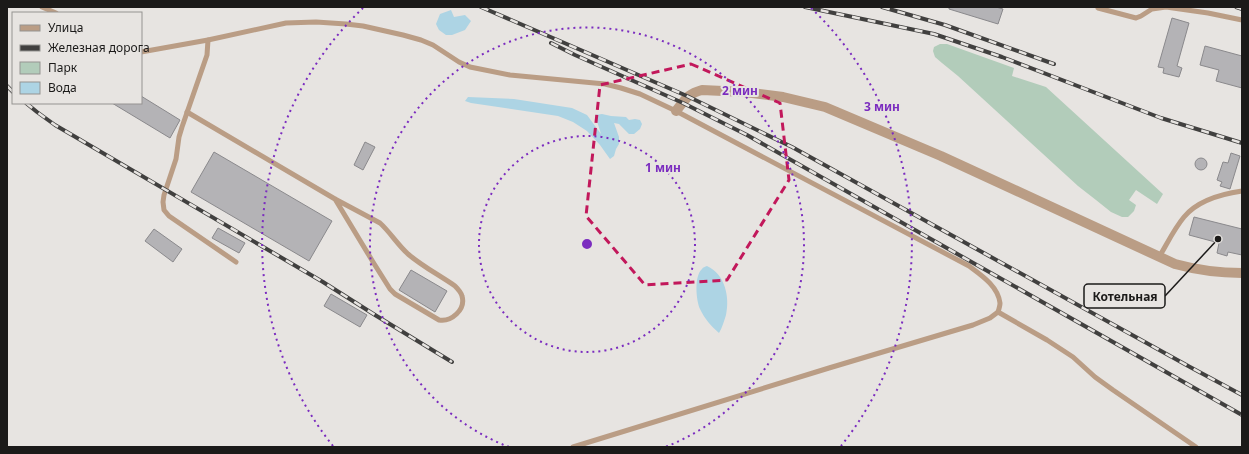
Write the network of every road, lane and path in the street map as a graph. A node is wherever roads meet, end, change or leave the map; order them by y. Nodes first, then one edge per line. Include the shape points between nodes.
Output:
1 (42, 7) edge
2 (1098, 8) edge
3 (54, 12) edge
4 (1242, 20) edge
5 (208, 40) junction
6 (142, 52) edge
7 (676, 111) junction
8 (187, 112) junction
9 (1242, 191) edge
10 (335, 199) junction
11 (1159, 257) junction
12 (236, 262) dead end
13 (1242, 272) edge
14 (998, 312) junction
15 (573, 447) edge
16 (1196, 447) edge

1 - 3 lane
2 - 4 lane via 1136,18 1152,10 1166,8
5 - 6 lane
5 - 7 lane via 286,22 363,26 421,40 470,67 510,75 605,84 640,94
5 - 8 lane via 207,55
7 - 11 street via 687,96 702,90 782,97 825,107 941,156
7 - 14 lane via 969,266 991,283 1000,303
8 - 10 lane
8 - 12 lane via 164,195 164,210
9 - 11 lane via 1210,199 1191,210 1183,218
10 - 10 lane via 380,223 416,260 455,286 463,301 458,313 451,319 439,320 395,294
11 - 13 street via 1192,269 1222,273
14 - 15 lane via 973,325
14 - 16 lane via 1073,357 1095,377

